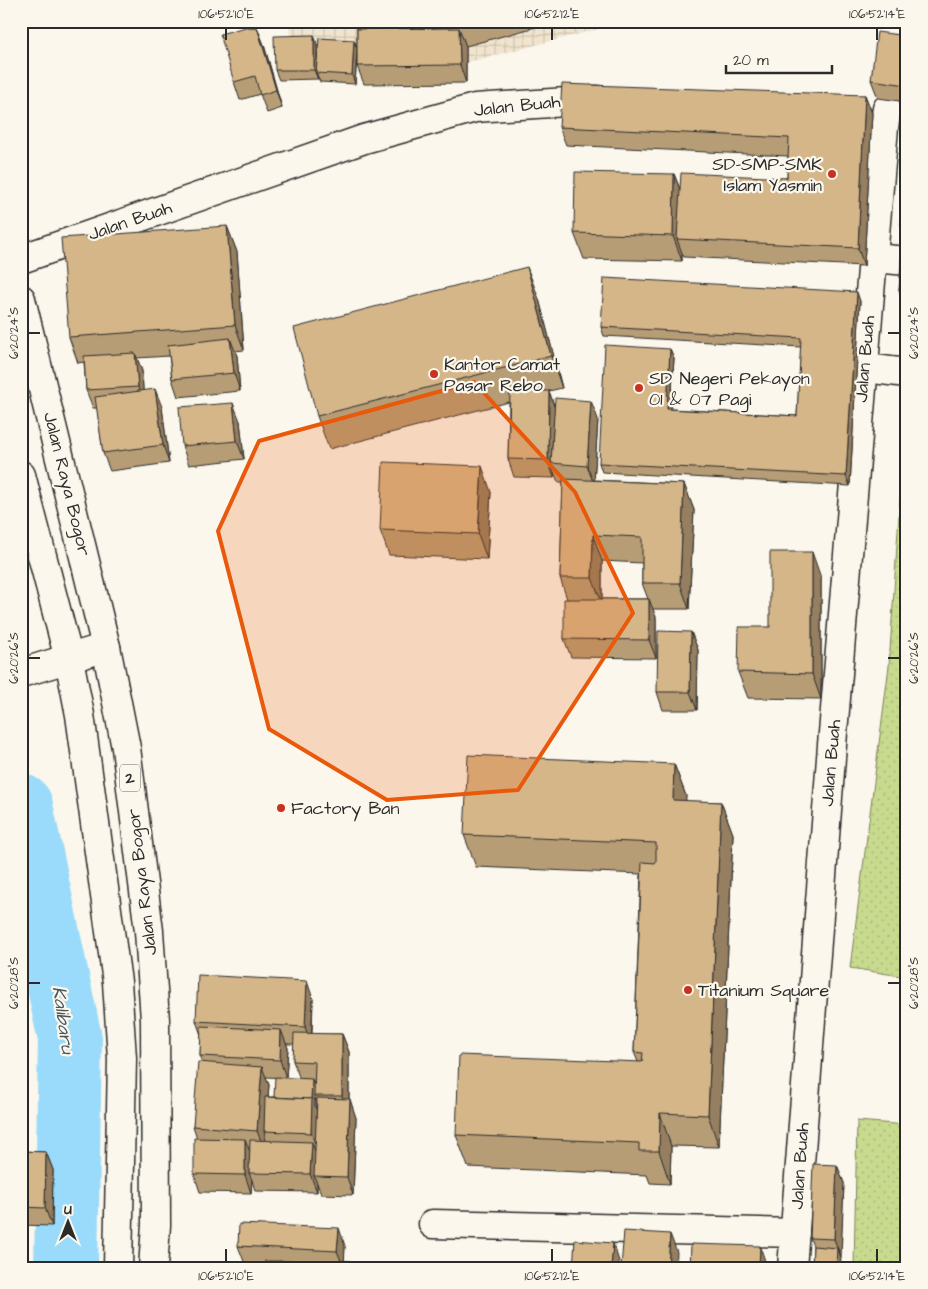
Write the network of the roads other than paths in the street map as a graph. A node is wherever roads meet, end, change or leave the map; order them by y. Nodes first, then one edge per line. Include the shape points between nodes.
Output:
1 (618, 100) edge
2 (860, 108) edge
3 (897, 110) edge
4 (874, 258) junction
5 (21, 259) edge
6 (907, 261) edge
7 (21, 298) edge
8 (865, 368) junction
9 (907, 373) edge
10 (21, 475) edge
11 (106, 647) junction
12 (68, 659) junction
13 (21, 673) edge
14 (433, 1224) dead end
15 (795, 1234) junction
16 (118, 1268) edge
17 (153, 1268) edge
18 (792, 1268) edge

1 - 5 main road, Jalan Buah via 475,108 364,139
2 - 3 main road, Jalan Buah
3 - 4 main road, Jalan Buah via 884,127
4 - 6 main road
4 - 8 main road, Jalan Buah
7 - 11 main road, Jalan Raya Bogor / 2
8 - 9 main road
8 - 15 main road, Jalan Buah via 832,745
10 - 12 main road, Jalan Raya Bogor
11 - 12 main road
11 - 17 main road, Jalan Raya Bogor / 2 via 126,748 152,969 156,1062
12 - 13 main road
12 - 16 main road, Jalan Raya Bogor via 80,715 119,1000 122,1058
14 - 15 main road
15 - 18 main road, Jalan Buah

